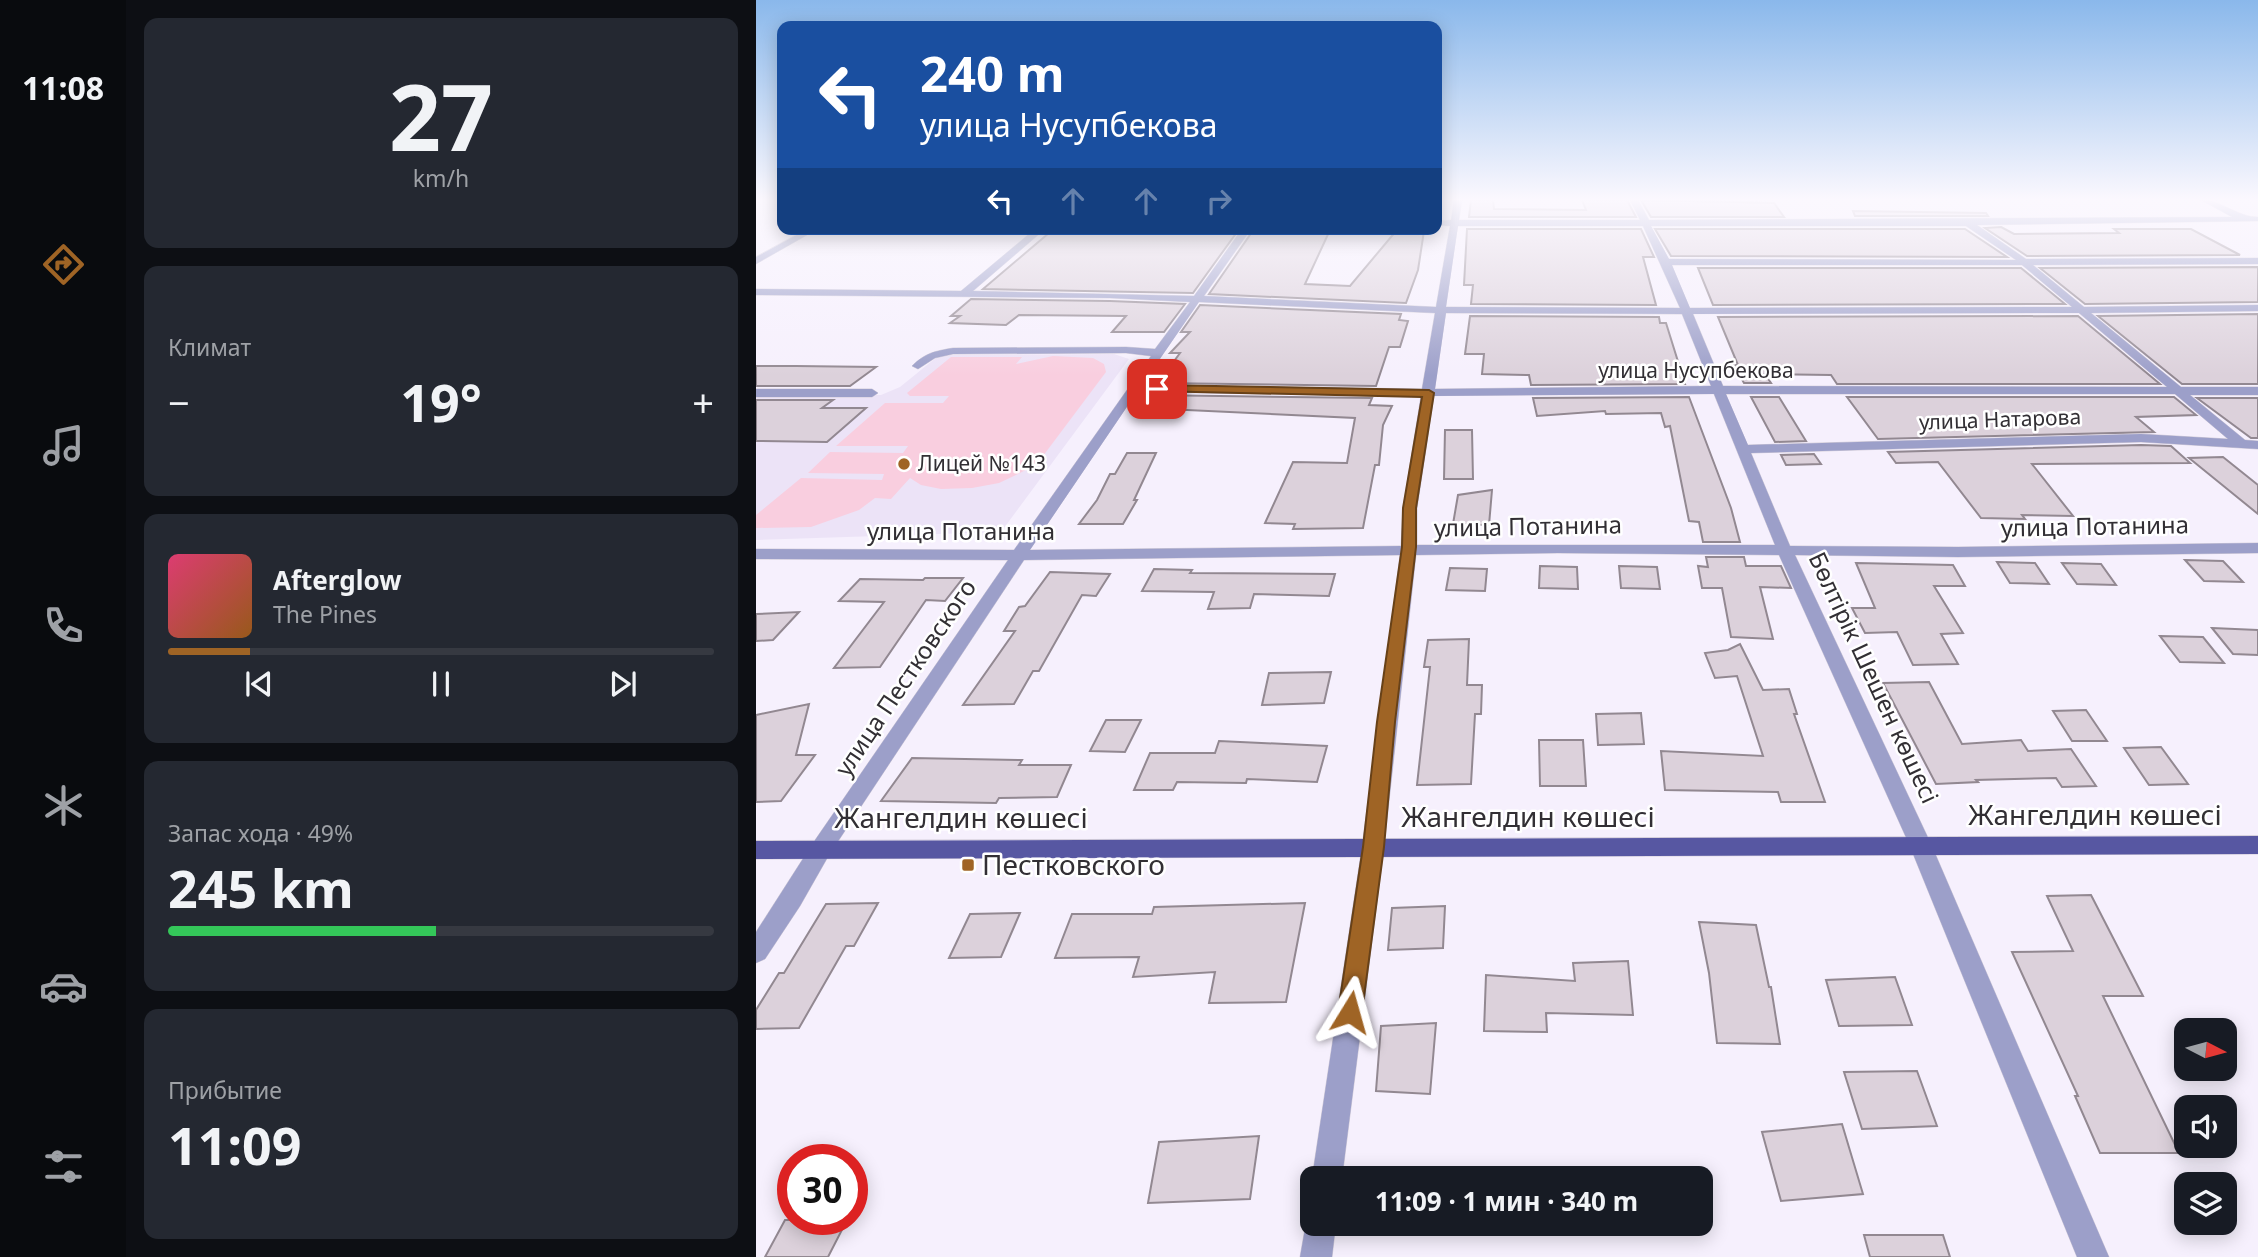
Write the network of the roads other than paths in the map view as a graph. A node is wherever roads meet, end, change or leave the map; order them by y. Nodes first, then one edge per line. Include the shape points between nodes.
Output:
1 (1005, 259) edge
2 (1226, 259) edge
3 (1444, 259) edge
4 (1663, 259) edge
5 (2018, 259) edge
6 (2258, 261) edge
7 (1665, 262) junction
8 (2023, 262) junction
9 (756, 292) edge
10 (964, 293) junction
11 (1197, 298) junction
12 (2258, 308) edge
13 (1442, 310) junction
14 (2081, 310) junction
15 (1684, 311) junction
16 (1158, 354) junction
17 (918, 366) dead end
18 (1133, 388) junction
19 (1717, 390) junction
20 (2177, 391) junction
21 (2258, 391) edge
22 (756, 393) edge
23 (872, 393) dead end
24 (1429, 393) junction
25 (2242, 445) junction
26 (2258, 445) edge
27 (1743, 449) junction
28 (2258, 457) edge
29 (2258, 548) edge
30 (1784, 549) junction
31 (1408, 552) junction
32 (756, 554) edge
33 (1018, 555) junction
34 (1920, 845) junction
35 (2258, 845) edge
36 (1373, 847) junction
37 (821, 849) junction
38 (756, 850) edge
39 (756, 952) edge
40 (1329, 1166) edge
41 (1319, 1236) edge
42 (1316, 1257) edge
43 (2093, 1257) edge

1 - 10 street
2 - 11 street, улица Пестковского
3 - 13 street
4 - 7 street, Бөлтірік Шешен көшесі
5 - 8 street
6 - 8 street
7 - 8 street
7 - 15 street, Бөлтірік Шешен көшесі
8 - 14 street
9 - 10 street
10 - 11 street
11 - 13 street
11 - 16 street, улица Пестковского
12 - 14 street
13 - 15 street
13 - 24 street
14 - 15 street
14 - 20 street
15 - 19 street, Бөлтірік Шешен көшесі
16 - 17 street via 1126,350 953,351 931,355
16 - 18 street, улица Пестковского
18 - 24 street, улица Нусупбекова
18 - 33 street, улица Пестковского
19 - 20 street, улица Нусупбекова
19 - 24 street, улица Нусупбекова
19 - 27 street, Бөлтірік Шешен көшесі
20 - 21 street, улица Нусупбекова
20 - 25 street
22 - 23 street
24 - 31 street via 1410,508
25 - 26 street, улица Натарова
25 - 27 street, улица Натарова via 2141,438
25 - 28 street
27 - 30 street, Бөлтірік Шешен көшесі
29 - 30 street, улица Потанина
30 - 31 street, улица Потанина
30 - 34 street, Бөлтірік Шешен көшесі
31 - 33 street, улица Потанина
31 - 36 street
32 - 33 street, улица Потанина
33 - 37 street, улица Пестковского
34 - 35 main road, Жангелдин көшесі
34 - 36 main road, Жангелдин көшесі
34 - 43 street, Бөлтірік Шешен көшесі
36 - 37 main road, Жангелдин көшесі
36 - 40 street
37 - 38 main road, Жангелдин көшесі
37 - 39 street, улица Пестковского
41 - 42 street

